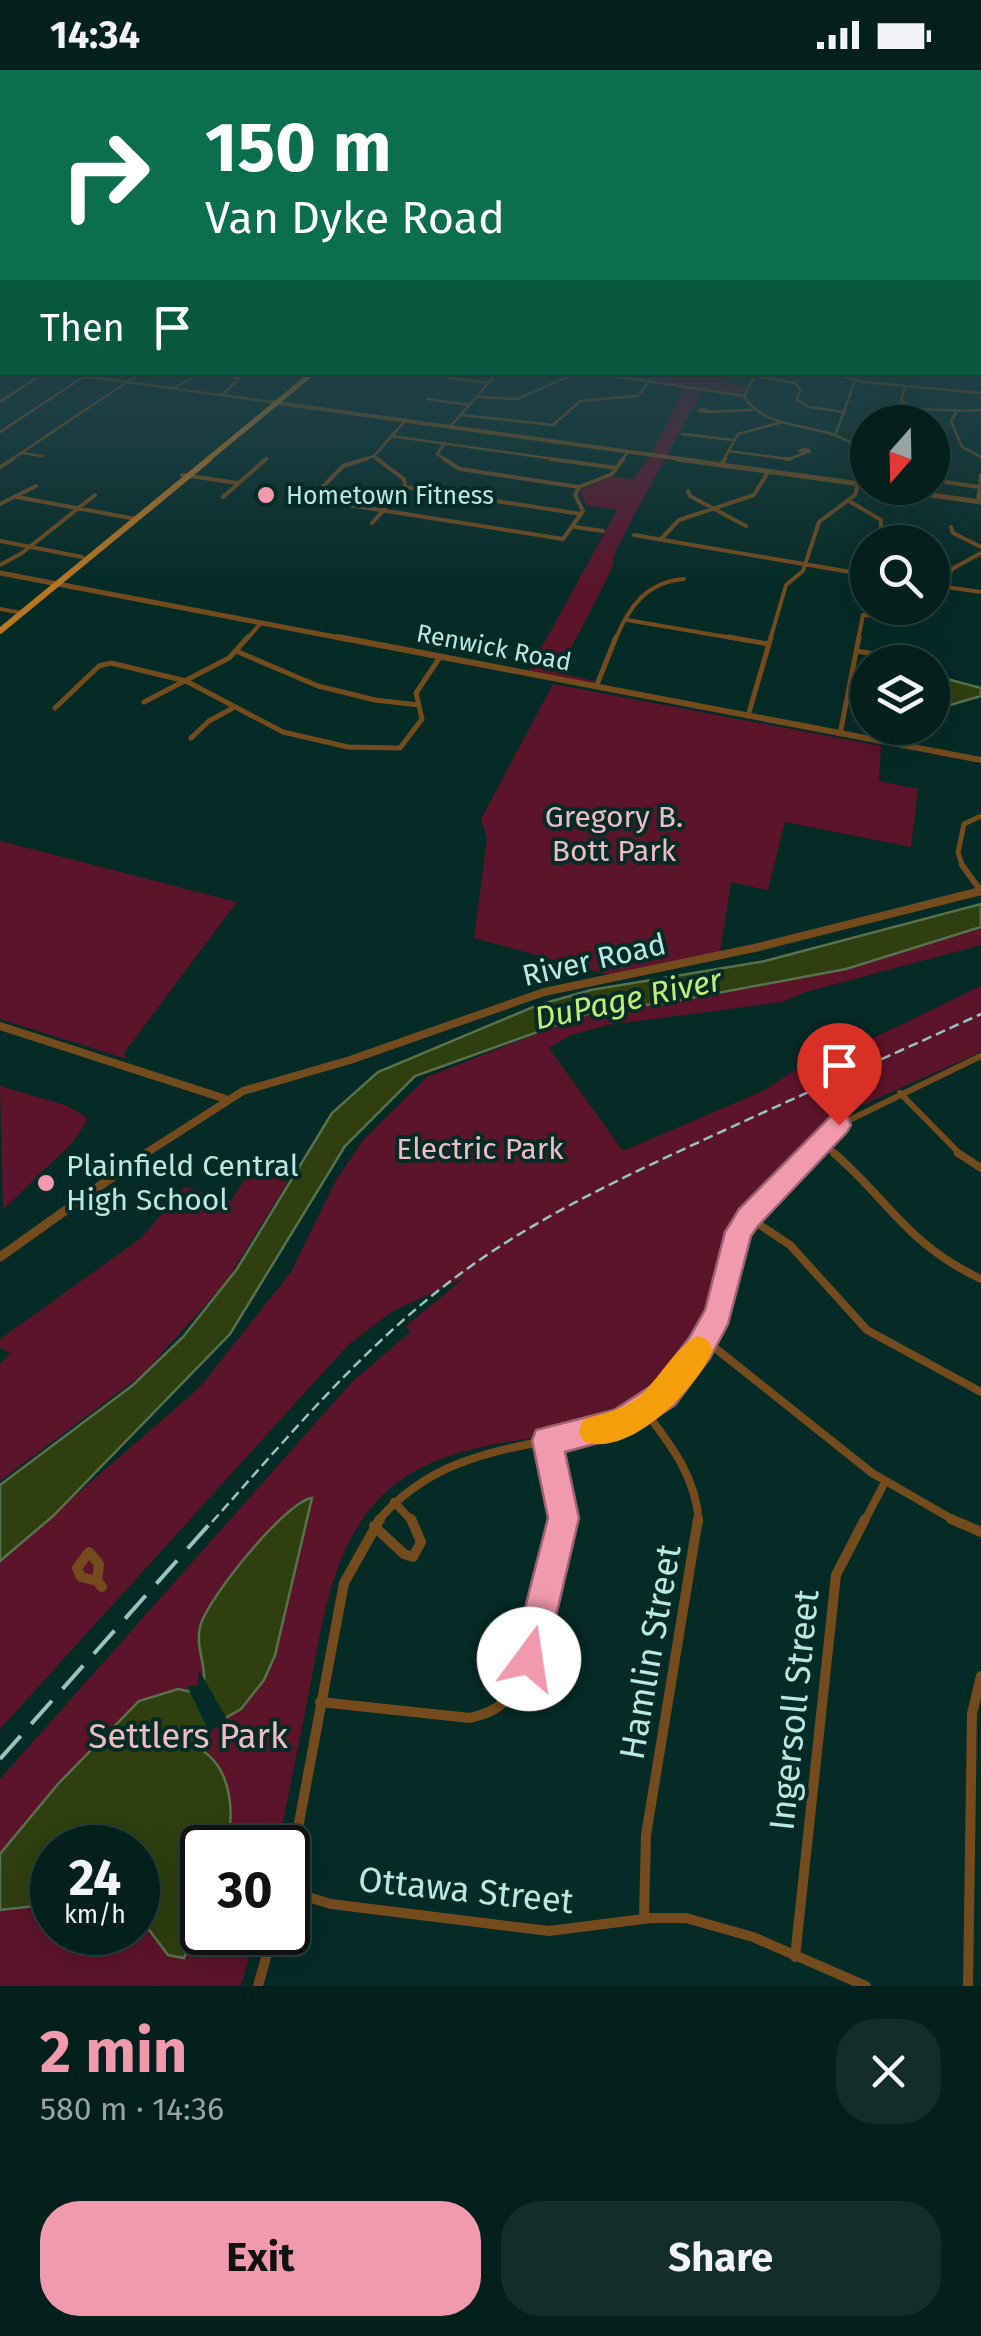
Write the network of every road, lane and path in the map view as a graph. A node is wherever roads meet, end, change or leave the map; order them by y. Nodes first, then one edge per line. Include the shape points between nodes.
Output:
1 (35, 408) edge
2 (88, 408) edge
3 (267, 408) edge
4 (313, 408) edge
5 (468, 408) edge
6 (570, 408) edge
7 (823, 408) edge
8 (846, 408) edge
9 (754, 410) joint
10 (981, 410) edge
11 (708, 412) dead end
12 (845, 412) junction
13 (950, 412) edge
14 (956, 413) junction
15 (461, 415) junction
16 (405, 421) junction
17 (784, 422) junction
18 (450, 428) junction
19 (0, 432) edge
20 (836, 433) junction
21 (682, 434) dead end
22 (391, 436) junction
23 (732, 440) junction
24 (850, 442) edge
25 (445, 444) junction
26 (728, 451) junction
27 (627, 452) junction
28 (21, 453) junction
29 (805, 453) dead end
30 (42, 456) dead end
31 (374, 456) junction
32 (981, 457) edge
33 (267, 458) dead end
34 (721, 465) junction
35 (0, 467) edge
36 (617, 468) junction
37 (768, 472) junction
38 (981, 475) edge
39 (184, 476) junction
40 (850, 483) edge
41 (950, 483) edge
42 (237, 485) junction
43 (36, 486) dead end
44 (405, 487) junction
45 (579, 487) junction
46 (980, 487) edge
47 (688, 491) dead end
48 (95, 495) dead end
49 (17, 497) junction
50 (222, 497) dead end
51 (950, 498) edge
52 (849, 501) joint
53 (980, 502) edge
54 (0, 504) edge
55 (712, 509) junction
56 (76, 510) junction
57 (384, 511) junction
58 (581, 514) junction
59 (131, 520) junction
60 (372, 523) dead end
61 (881, 525) edge
62 (574, 526) junction
63 (746, 526) dead end
64 (950, 527) dead end
65 (604, 531) dead end
66 (634, 536) dead end
67 (660, 540) junction
68 (0, 542) edge
69 (30, 547) junction
70 (981, 550) edge
71 (82, 557) junction
72 (0, 565) edge
73 (805, 565) junction
74 (850, 571) edge
75 (950, 571) edge
76 (0, 573) edge
77 (684, 579) dead end
78 (54, 583) junction
79 (950, 588) edge
80 (981, 592) edge
81 (0, 609) edge
82 (18, 612) junction
83 (627, 620) junction
84 (262, 623) junction
85 (0, 627) edge
86 (768, 644) junction
87 (236, 650) junction
88 (440, 657) junction
89 (186, 681) junction
90 (850, 682) edge
91 (596, 687) junction
92 (144, 702) dead end
93 (419, 705) junction
94 (55, 708) dead end
95 (233, 708) junction
96 (748, 716) junction
97 (840, 734) junction
98 (192, 738) dead end
99 (981, 760) edge
100 (981, 816) edge
101 (981, 891) edge
102 (0, 1026) edge
103 (981, 1056) edge
104 (900, 1094) junction
105 (226, 1099) junction
106 (820, 1142) junction
107 (981, 1168) edge
108 (748, 1217) junction
109 (0, 1257) edge
110 (981, 1278) edge
111 (705, 1340) junction
112 (981, 1392) edge
113 (645, 1411) junction
114 (547, 1440) junction
115 (885, 1482) junction
116 (394, 1502) junction
117 (374, 1526) junction
118 (981, 1532) edge
119 (981, 1676) edge
120 (320, 1702) junction
121 (298, 1825) edge
122 (976, 1891) edge
123 (310, 1898) edge
124 (644, 1917) junction
125 (267, 1955) edge
126 (795, 1956) junction
127 (258, 1986) edge
128 (866, 1986) edge
129 (968, 1986) edge

1 - 19 street
2 - 28 street
3 - 39 main road
4 - 16 street
5 - 15 street
6 - 15 street via 553,425
7 - 12 street
8 - 12 street
9 - 11 street
9 - 17 street
10 - 14 street
12 - 20 street
13 - 14 street
14 - 32 street via 952,424 962,447
15 - 18 street
16 - 18 street
16 - 22 street
17 - 20 street
17 - 23 street
18 - 27 street
20 - 24 street
21 - 23 street
22 - 25 street
22 - 31 street
23 - 26 street
25 - 36 street
25 - 45 street via 436,454 460,470
26 - 29 street via 789,459
26 - 34 street
27 - 34 street
27 - 36 street
28 - 30 street
28 - 35 street
31 - 44 street via 404,478
31 - 57 street via 343,466 311,498
33 - 42 street
34 - 37 street
36 - 45 street
37 - 40 street
37 - 55 street via 754,495
38 - 46 street
39 - 42 street
39 - 59 main road
41 - 46 street
42 - 50 street
43 - 49 street
44 - 57 street
44 - 58 street
45 - 58 street
46 - 53 street
47 - 55 street
48 - 56 street
49 - 54 street
49 - 56 street
51 - 53 street
52 - 61 street
52 - 73 street via 818,522
55 - 63 street
55 - 67 street via 679,520
56 - 59 street
56 - 69 street
57 - 60 street
57 - 62 street via 566,539
58 - 62 street
59 - 71 main road
59 - 78 main road
62 - 65 street
64 - 70 street
66 - 67 street
67 - 73 street
68 - 69 street
69 - 71 street
69 - 72 street
70 - 75 street
71 - 78 main road
73 - 74 street
73 - 86 street via 786,586
76 - 78 street, Renwick Road
77 - 83 street via 650,585
78 - 82 main road
78 - 84 street, Renwick Road
79 - 80 street
81 - 82 street
82 - 85 main road
83 - 86 street
83 - 91 street
84 - 87 street
84 - 88 street, Renwick Road
86 - 96 street
87 - 89 street
87 - 93 street via 299,680
88 - 91 street, Renwick Road
88 - 93 street via 416,693
89 - 92 street
89 - 94 street via 104,663
89 - 95 street
90 - 97 street
91 - 96 street, Renwick Road
93 - 95 street via 422,719 400,748 312,739
95 - 98 street
96 - 97 street, Renwick Road
97 - 99 street, Renwick Road
100 - 101 street via 964,824 956,848
101 - 105 street, River Road via 544,992
102 - 105 street
103 - 104 street
104 - 106 street via 856,1114
104 - 107 street via 956,1152
105 - 109 street, River Road
106 - 108 street
106 - 110 street via 914,1242
108 - 111 street
108 - 112 street via 790,1245 867,1330
111 - 113 street
111 - 115 street
113 - 114 street via 620,1424
113 - 124 street, Hamlin Street via 682,1461 700,1506 646,1835
114 - 116 street via 451,1463
114 - 120 street via 564,1518 529,1659 508,1698 470,1718
115 - 118 street
115 - 126 street, Ingersoll Street via 836,1575
116 - 117 street
116 - 117 street via 420,1530 420,1549 413,1557 404,1554
117 - 120 street via 344,1583
119 - 122 street via 972,1714
120 - 121 street
122 - 129 street
123 - 124 street, Ottawa Street via 548,1931 583,1931
124 - 126 street, Ottawa Street via 724,1927
125 - 127 street
126 - 128 street, Ottawa Street

